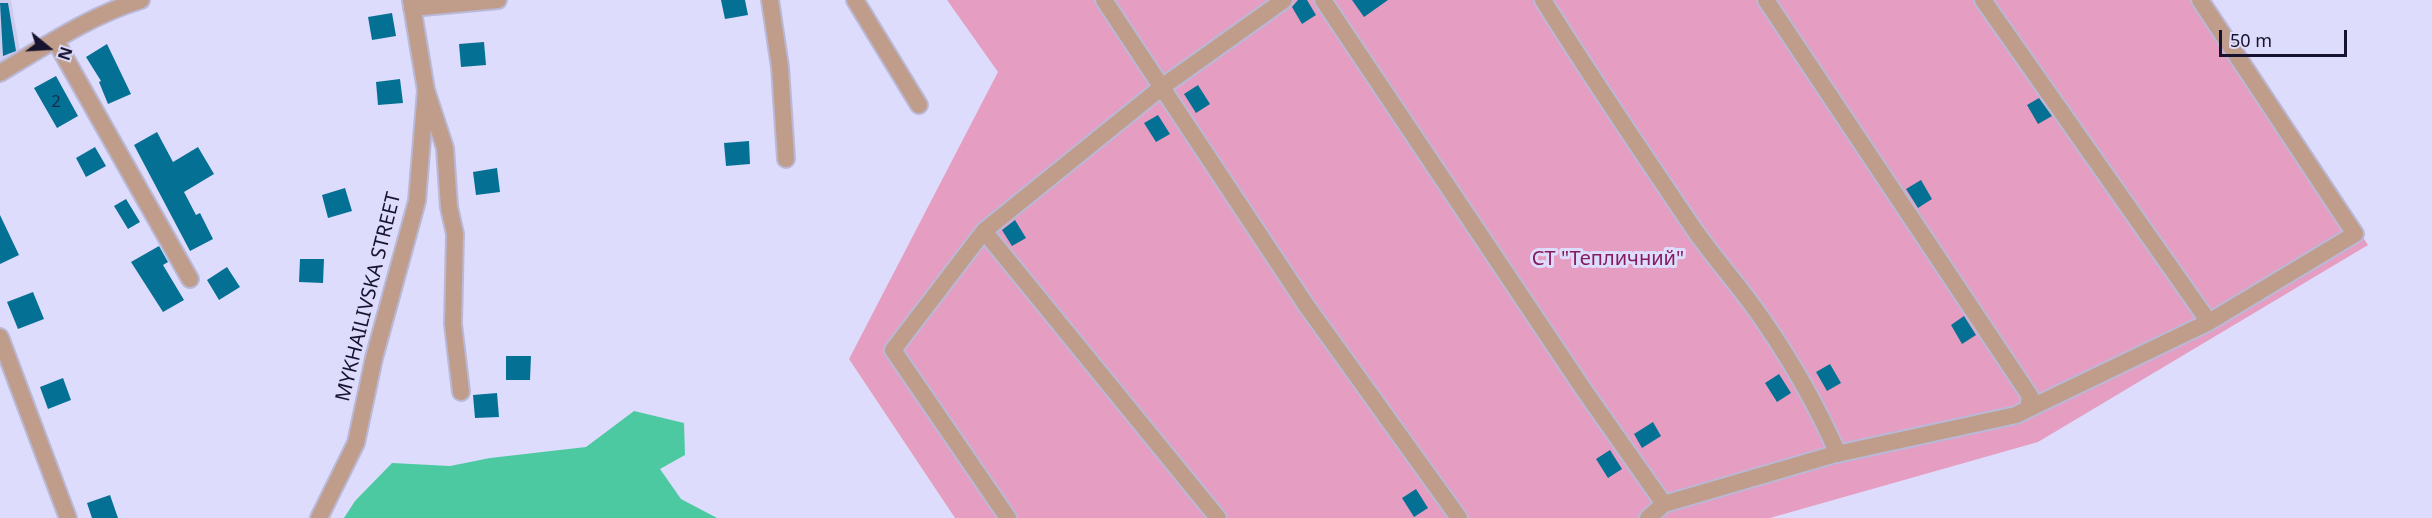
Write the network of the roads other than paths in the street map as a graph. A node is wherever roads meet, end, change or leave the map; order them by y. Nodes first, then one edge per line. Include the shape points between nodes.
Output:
1 (141, 0) edge
2 (498, 0) edge
3 (770, 0) edge
4 (855, 0) edge
5 (1104, 0) edge
6 (1284, 0) edge
7 (1323, 0) edge
8 (1543, 0) edge
9 (1766, 0) edge
10 (1983, 0) edge
11 (2200, 0) edge
12 (411, 4) edge
13 (55, 40) junction
14 (0, 73) edge
15 (1162, 87) junction
16 (426, 90) junction
17 (919, 105) dead end
18 (786, 159) dead end
19 (984, 231) junction
20 (190, 279) dead end
21 (2209, 322) junction
22 (0, 336) edge
23 (461, 392) dead end
24 (2028, 409) junction
25 (1838, 454) junction
26 (1664, 504) junction
27 (68, 518) edge
28 (319, 518) edge
29 (1008, 518) edge
30 (1218, 518) edge
31 (1459, 518) edge
32 (1648, 518) edge

1 - 13 street
2 - 12 street
3 - 18 street via 780,67
4 - 17 street
5 - 15 street
6 - 15 street
7 - 26 street
8 - 25 street via 1595,84 1800,377
9 - 24 street via 2030,396
10 - 21 street
11 - 21 street via 2355,234
12 - 16 street, MYKHAILIVSKA STREET
13 - 14 street
13 - 20 street
15 - 19 street
15 - 31 street via 1306,305
16 - 23 street, MYKHAILIVSKA STREET via 445,148 455,234 453,324
16 - 28 street, MYKHAILIVSKA STREET via 417,201 374,358 356,443
19 - 29 street via 893,350
19 - 30 street
21 - 24 street
22 - 27 street
24 - 25 street
25 - 26 street
26 - 32 street

